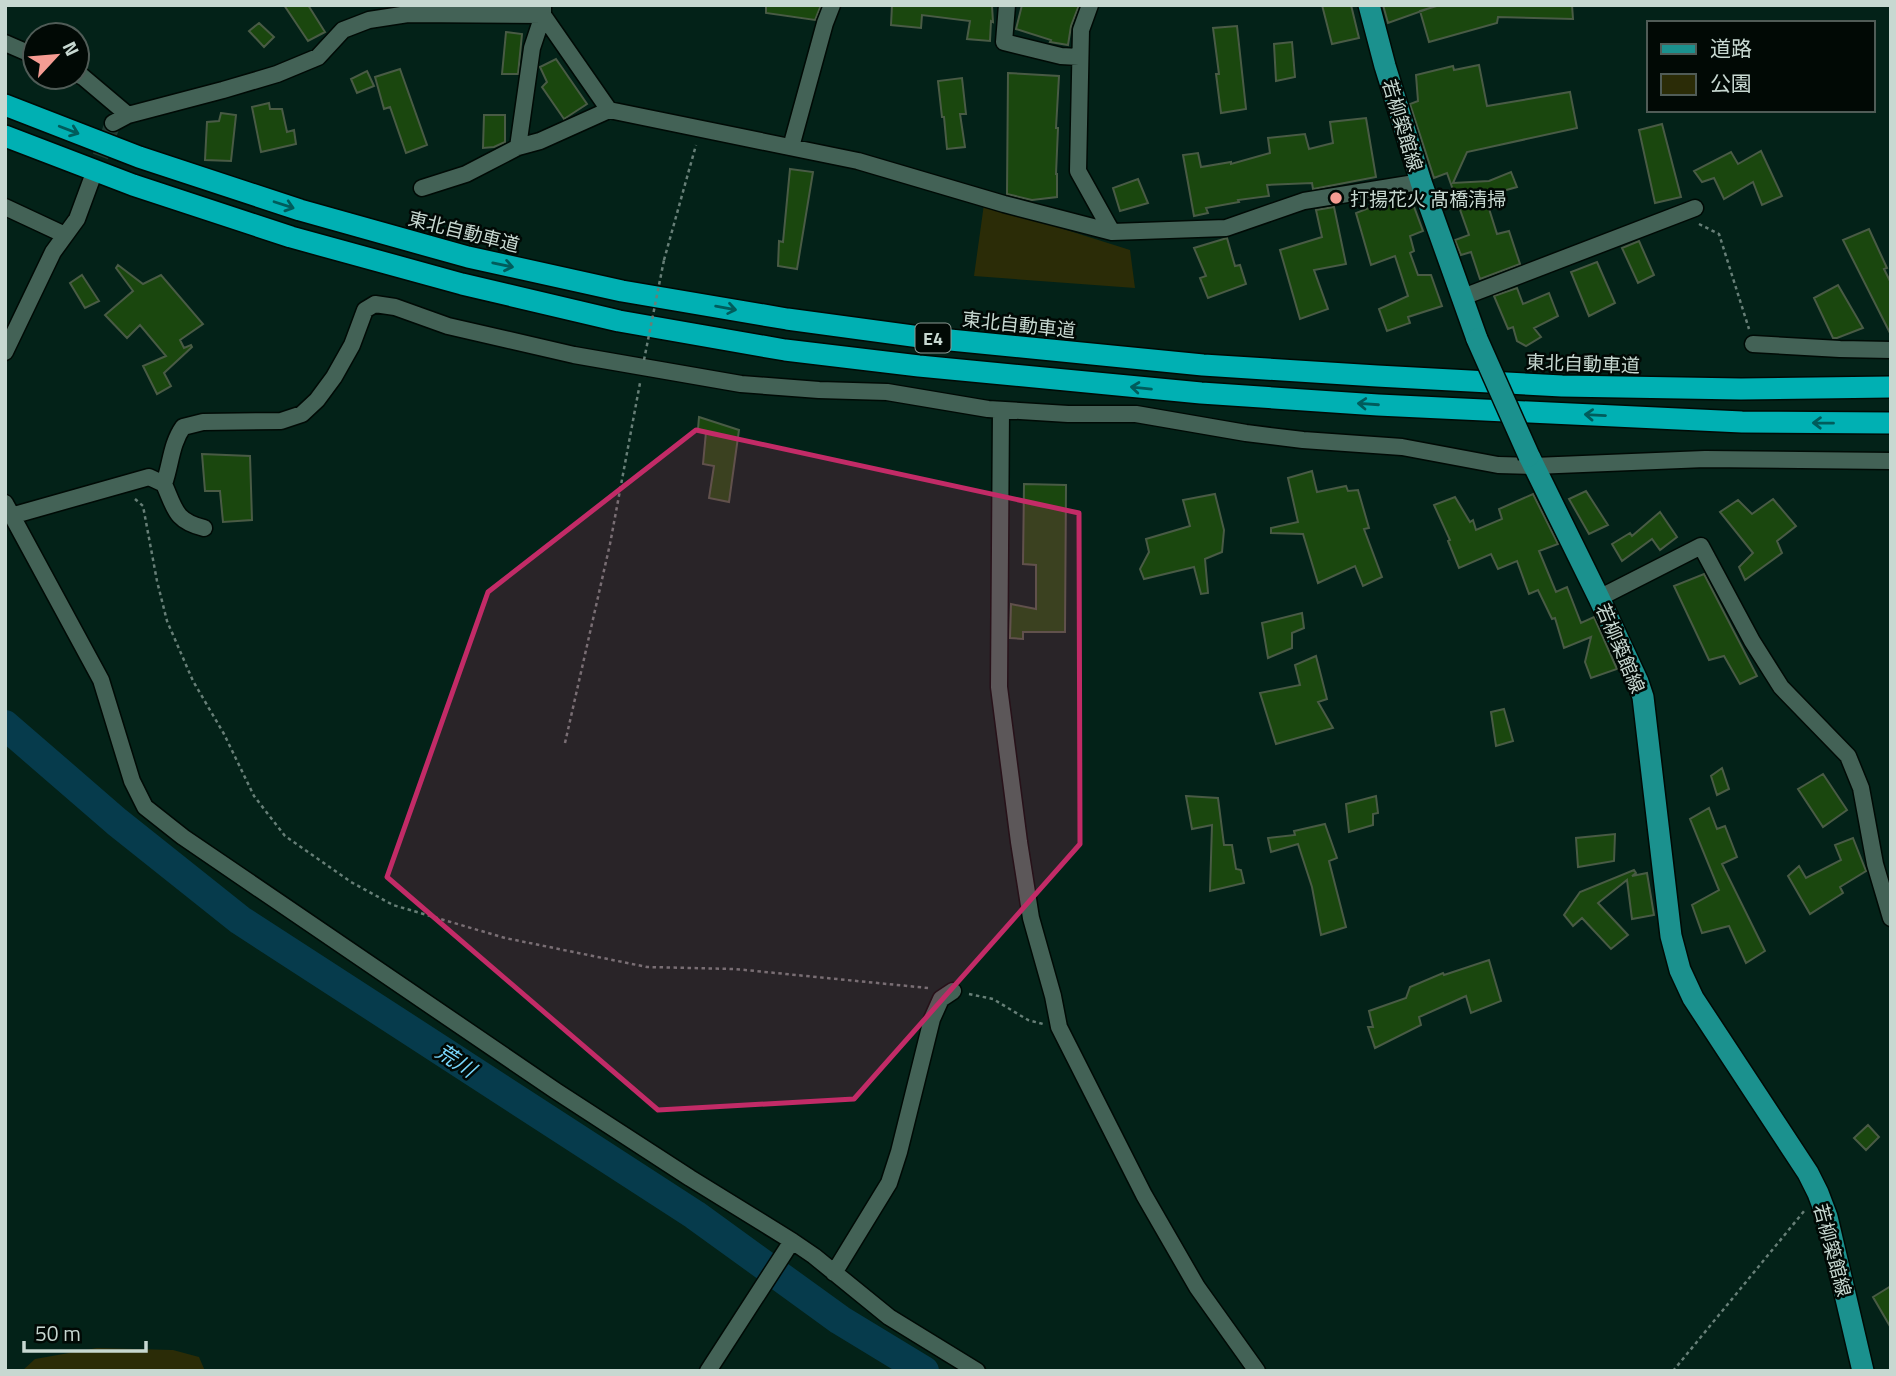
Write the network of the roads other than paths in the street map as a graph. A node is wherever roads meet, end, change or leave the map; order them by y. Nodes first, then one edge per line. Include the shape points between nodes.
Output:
1 (832, 5) edge
2 (1007, 5) edge
3 (1090, 5) edge
4 (1369, 5) edge
5 (543, 10) edge
6 (1079, 57) junction
7 (91, 86) edge
8 (5, 105) edge
9 (610, 110) junction
10 (5, 136) edge
11 (518, 147) junction
12 (791, 147) junction
13 (91, 181) tunnel mouth
14 (1421, 182) junction
15 (422, 188) dead end
16 (5, 207) edge
17 (1694, 215) road end
18 (1112, 232) junction
19 (65, 235) junction
20 (1463, 297) junction
21 (1753, 344) road end
22 (1891, 350) edge
23 (5, 352) edge
24 (1891, 387) edge
25 (1001, 410) junction
26 (1891, 423) edge
27 (1531, 461) junction
28 (1891, 461) edge
29 (164, 484) junction
30 (8, 509) edge
31 (204, 528) dead end
32 (1599, 598) junction
33 (1891, 918) edge
34 (953, 990) road end
35 (789, 1246) junction
36 (835, 1273) junction
37 (708, 1371) edge
38 (977, 1371) edge
39 (1257, 1371) edge
40 (1863, 1371) edge

1 - 12 street
2 - 6 street via 1004,42
3 - 6 street via 1081,30
4 - 14 main road, 若柳築館線
5 - 7 street via 408,14 369,20 343,30 318,57 277,74 120,119
5 - 9 street
5 - 11 street via 532,48
6 - 18 street via 1078,172
8 -> 24 highway, 東北自動車道 / E4 via 213,182 468,257 622,291 787,319 1189,364 1377,376 1562,386
9 - 11 street
9 - 12 street
26 -> 10 highway, E4 via 1728,421 1378,405 1201,393 785,349 619,321 461,284 264,228
11 - 15 street via 466,174
12 - 18 street via 858,161
13 - 19 street via 77,219
14 - 18 street via 1304,201 1226,228
14 - 20 main road, 若柳築館線
16 - 19 street
17 - 20 street
19 - 23 street
20 - 27 main road, 若柳築館線, bridge
21 - 22 street
25 - 27 street via 1136,414 1246,433 1402,447 1498,465
25 - 29 street via 887,392 741,384 574,355 375,304 365,310 334,377 302,414 281,421 203,422 183,427 175,439
25 - 39 street via 999,687 1031,918 1059,1027 1150,1206 1197,1287
27 - 28 street
27 - 32 main road, 若柳築館線
29 - 30 street via 149,477
29 - 31 street via 180,518
30 - 35 street via 102,680 132,781 145,807
32 - 33 street via 1701,546 1781,687 1848,755 1861,788
32 - 40 main road, 若柳築館線 via 1643,697 1671,936 1680,970 1693,998 1818,1193
34 - 36 street via 941,999 932,1019 890,1183
35 - 36 street
35 - 37 street
36 - 38 street via 889,1317

